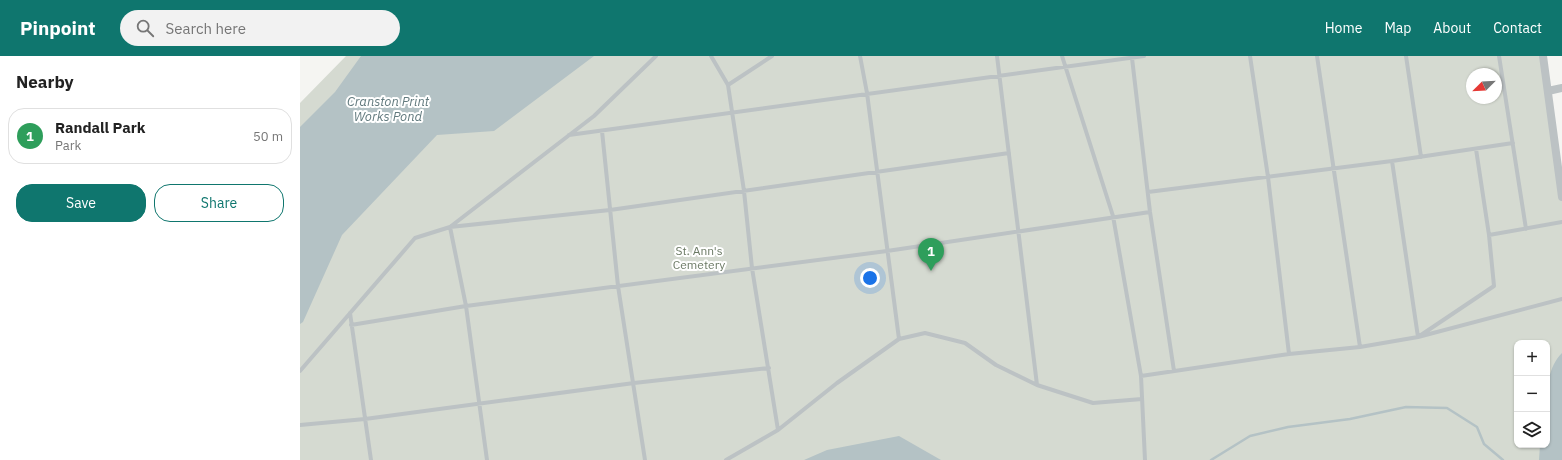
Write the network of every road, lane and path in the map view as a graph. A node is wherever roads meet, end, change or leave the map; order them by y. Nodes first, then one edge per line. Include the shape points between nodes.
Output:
1 (656, 56) edge
2 (711, 56) edge
3 (772, 56) edge
4 (860, 56) edge
5 (997, 56) edge
6 (1062, 56) edge
7 (1144, 56) edge
8 (1250, 56) edge
9 (1317, 56) edge
10 (1406, 56) edge
11 (1500, 56) edge
12 (1543, 56) edge
13 (1132, 58) junction
14 (1065, 67) junction
15 (1000, 75) junction
16 (728, 85) junction
17 (1562, 88) edge
18 (1548, 90) junction
19 (867, 93) junction
20 (733, 112) junction
21 (602, 131) junction
22 (569, 136) junction
23 (1513, 143) junction
24 (1476, 149) junction
25 (1009, 153) junction
26 (1421, 157) junction
27 (1392, 161) junction
28 (1334, 169) junction
29 (877, 172) junction
30 (1268, 177) junction
31 (744, 191) junction
32 (1148, 192) junction
33 (1562, 197) edge
34 (610, 210) junction
35 (1150, 212) junction
36 (1113, 216) junction
37 (1562, 222) edge
38 (450, 227) junction
39 (1526, 229) junction
40 (1018, 232) junction
41 (1489, 235) junction
42 (887, 251) junction
43 (752, 268) junction
44 (618, 286) junction
45 (1562, 299) edge
46 (466, 306) junction
47 (350, 313) junction
48 (351, 325) junction
49 (1418, 337) junction
50 (899, 339) junction
51 (1360, 347) junction
52 (1289, 354) junction
53 (769, 368) junction
54 (300, 371) edge
55 (1174, 371) junction
56 (1141, 376) junction
57 (634, 383) junction
58 (1038, 385) junction
59 (1142, 399) junction
60 (479, 404) junction
61 (365, 419) junction
62 (300, 425) edge
63 (778, 430) junction
64 (371, 460) edge
65 (487, 460) edge
66 (645, 460) edge
67 (726, 460) edge
68 (1145, 460) edge

1 - 22 lane via 594,116
2 - 16 lane
3 - 16 lane
4 - 19 lane
5 - 15 lane
6 - 14 lane
7 - 13 lane
8 - 30 lane
9 - 28 lane
10 - 26 lane
11 - 23 lane
12 - 18 street
13 - 14 lane
13 - 32 lane
14 - 15 lane
14 - 36 lane
15 - 19 lane
15 - 25 lane
16 - 20 lane
17 - 18 street
18 - 33 street
19 - 20 lane
19 - 29 lane
20 - 21 lane
20 - 31 lane
21 - 22 lane
21 - 34 lane
22 - 38 lane
23 - 24 lane
23 - 39 lane
24 - 26 lane
24 - 41 lane
25 - 29 lane
25 - 40 lane
26 - 27 lane
27 - 28 lane
27 - 49 lane
28 - 30 lane
28 - 51 lane
29 - 31 lane
29 - 42 lane
30 - 32 lane
30 - 52 lane
31 - 34 lane
31 - 43 lane
32 - 35 lane
34 - 38 lane
34 - 44 lane
35 - 36 lane
35 - 55 lane
36 - 40 lane
36 - 56 lane
37 - 39 lane
38 - 46 lane
38 - 47 lane via 415,238
39 - 41 lane
40 - 42 lane
40 - 58 lane
41 - 49 lane via 1494,286
42 - 43 lane
42 - 50 lane
43 - 44 lane
43 - 53 lane
44 - 46 lane
44 - 57 lane
45 - 49 lane
46 - 48 lane
46 - 60 lane
47 - 48 lane
47 - 54 lane
48 - 61 lane
49 - 51 lane
50 - 58 lane via 924,333 965,343 996,365
50 - 63 lane via 837,383
51 - 52 lane
52 - 55 lane
53 - 57 lane
53 - 63 lane
55 - 56 lane
56 - 59 lane
57 - 60 lane
57 - 66 lane
58 - 59 lane via 1093,403
59 - 68 lane
60 - 61 lane
60 - 65 lane
61 - 62 lane
61 - 64 lane
63 - 67 lane

